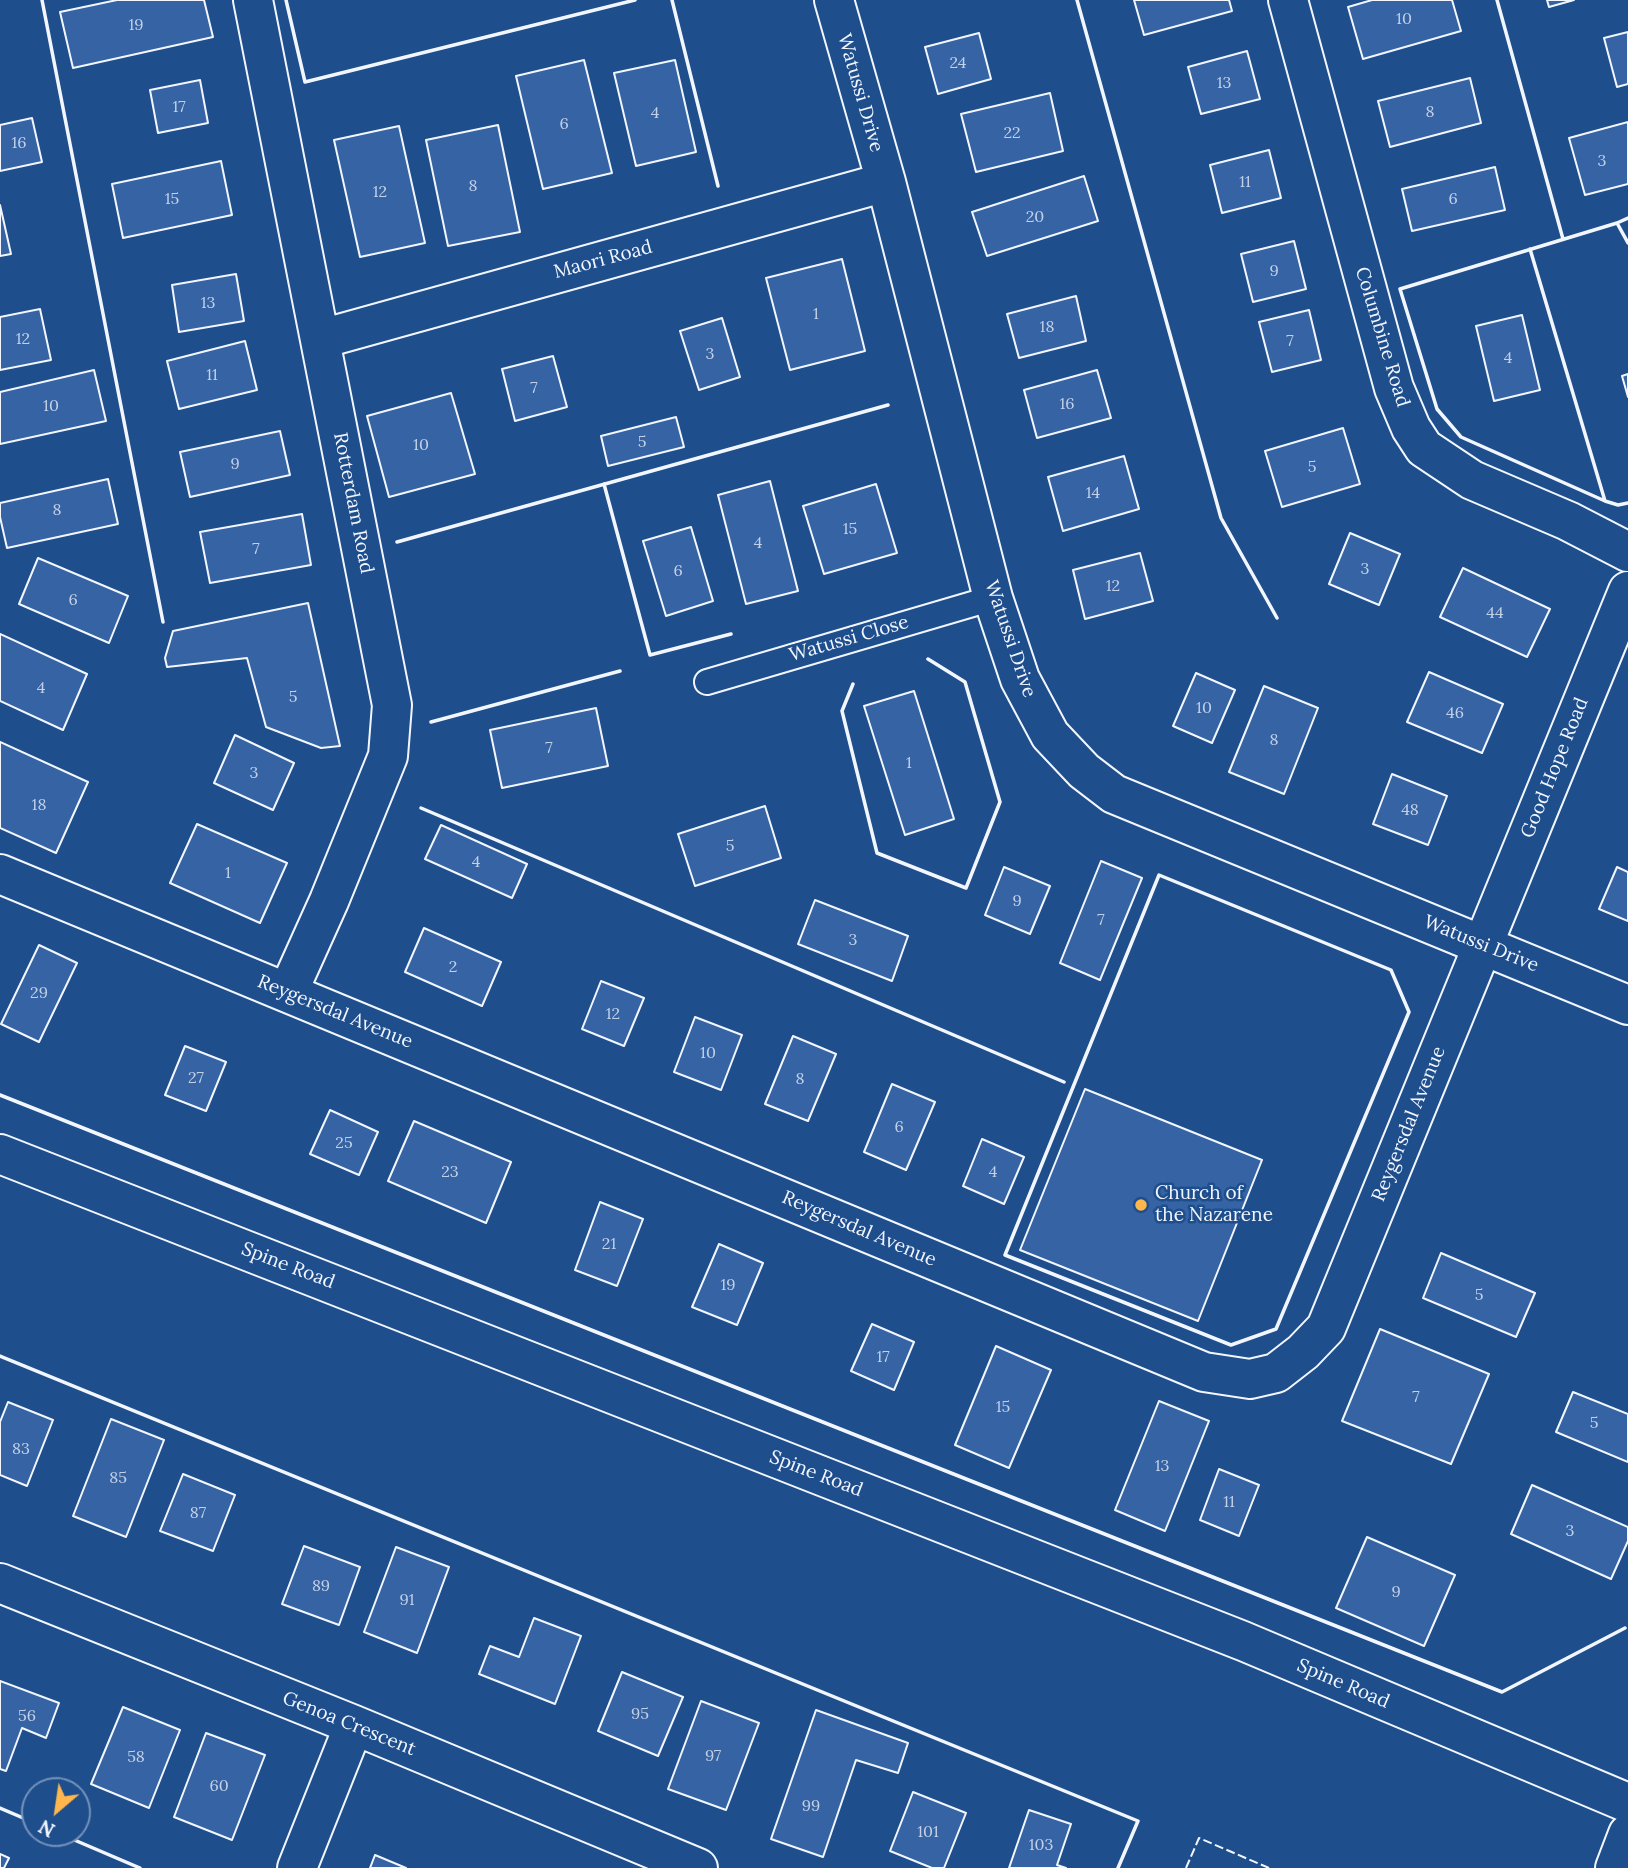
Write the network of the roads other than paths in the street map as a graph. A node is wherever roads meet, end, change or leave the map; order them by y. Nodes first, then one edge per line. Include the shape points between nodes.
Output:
1 (253, 0) edge
2 (834, 0) edge
3 (1288, 0) edge
4 (886, 182) junction
5 (321, 339) junction
6 (1628, 552) edge
7 (1628, 591) edge
8 (993, 598) junction
9 (706, 682) dead end
10 (0, 874) edge
11 (1483, 944) junction
12 (288, 992) junction
13 (1628, 1005) edge
14 (0, 1154) edge
15 (0, 1583) edge
16 (354, 1725) junction
17 (1628, 1803) edge
18 (1628, 1834) edge
19 (297, 1868) edge
20 (698, 1868) edge
21 (1615, 1868) edge

1 - 5 street, Rotterdam Road
2 - 4 street, Watussi Drive
3 - 6 street, Columbine Road via 1394,388 1411,428 1424,448 1472,480
4 - 5 street, Maori Road
4 - 8 street, Watussi Drive
5 - 12 street, Rotterdam Road via 392,705 388,756
7 - 11 street, Good Hope Road
8 - 9 lane, Watussi Close
8 - 11 street, Watussi Drive via 1020,679 1050,735 1114,794
10 - 12 street, Reygersdal Avenue
11 - 12 street, Reygersdal Avenue via 1326,1328 1276,1373 1250,1379 1204,1372
11 - 13 street, Watussi Drive
14 - 17 street, Spine Road via 1243,1642
15 - 16 street, Genoa Crescent
16 - 19 street
16 - 20 street, Genoa Crescent
18 - 21 street

